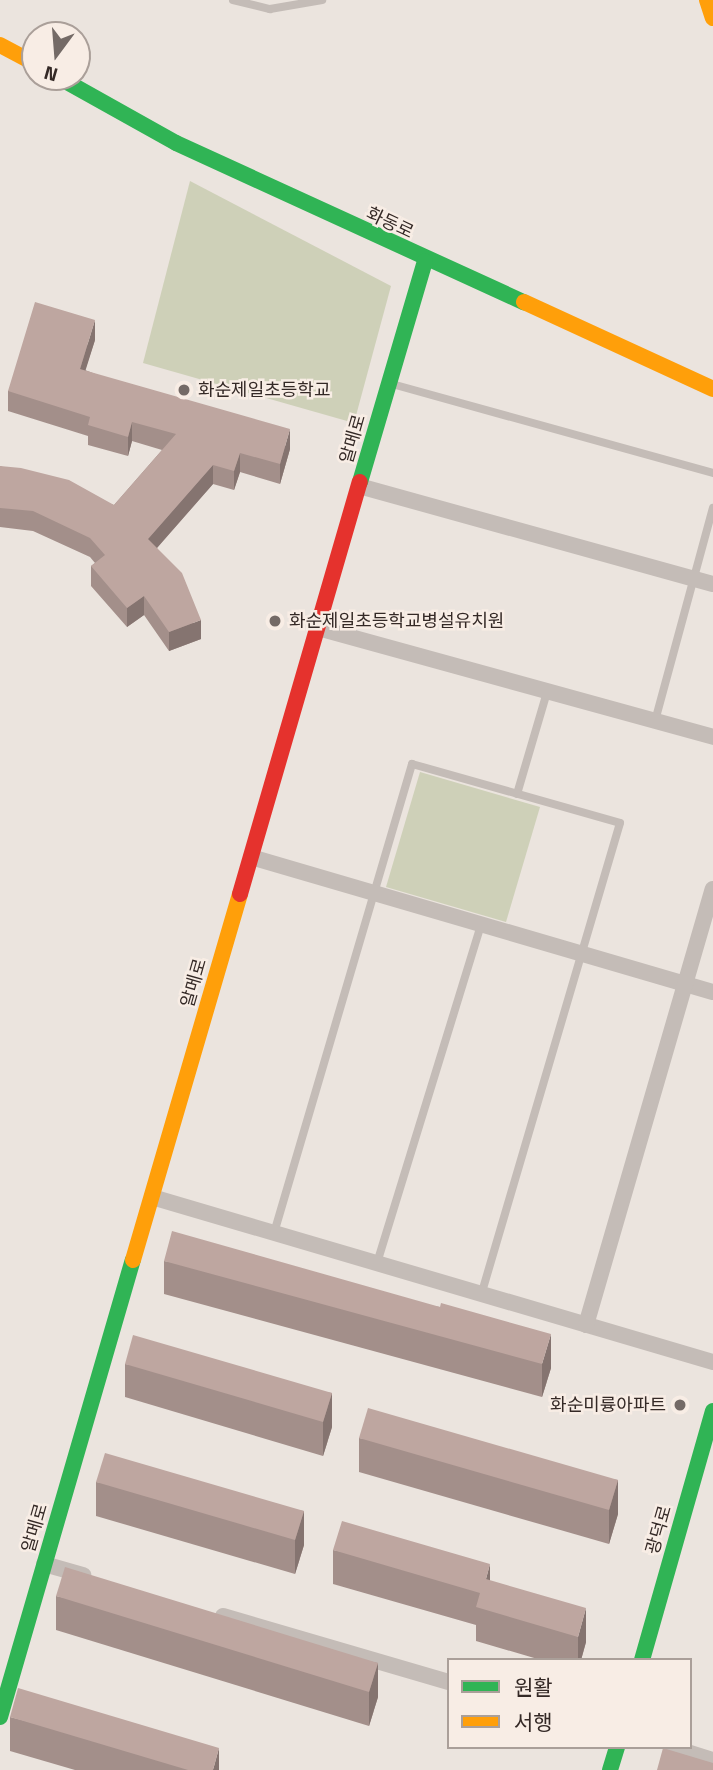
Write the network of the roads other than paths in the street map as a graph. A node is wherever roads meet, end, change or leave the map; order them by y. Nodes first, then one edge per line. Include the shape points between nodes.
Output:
1 (233, 0) edge
2 (322, 0) edge
3 (707, 0) edge
4 (713, 18) edge
5 (0, 45) edge
6 (21, 56) edge
7 (83, 91) edge
8 (425, 261) junction
9 (389, 384) junction
10 (713, 389) edge
11 (713, 473) edge
12 (359, 486) junction
13 (713, 508) edge
14 (694, 579) junction
15 (713, 584) edge
16 (318, 628) junction
17 (547, 692) junction
18 (655, 722) junction
19 (713, 737) edge
20 (517, 794) junction
21 (251, 857) junction
22 (713, 889) edge
23 (374, 893) junction
24 (481, 924) junction
25 (582, 953) junction
26 (686, 984) junction
27 (713, 992) edge
28 (152, 1198) junction
29 (274, 1233) junction
30 (377, 1263) junction
31 (481, 1294) junction
32 (586, 1325) junction
33 (713, 1362) edge
34 (713, 1411) edge
35 (44, 1564) junction
36 (97, 1579) edge
37 (201, 1610) edge
38 (643, 1658) edge
39 (447, 1681) edge
40 (0, 1717) edge
41 (616, 1749) edge
42 (677, 1749) edge
43 (713, 1760) edge
44 (610, 1770) edge

1 - 2 lane via 270,9
3 - 4 street
5 - 6 street
7 - 8 street, 화동로 via 176,143
8 - 9 street, 알메로
8 - 10 street, 화동로
9 - 11 lane
9 - 12 street, 알메로
12 - 14 street
12 - 16 street, 알메로
13 - 14 lane
14 - 15 street
14 - 18 lane
16 - 17 street
16 - 21 street, 알메로
17 - 18 street
17 - 20 lane
18 - 19 street
20 - 23 lane via 412,764
20 - 25 lane via 620,823
21 - 23 street
21 - 28 street, 알메로
22 - 26 street
23 - 24 street
23 - 29 lane
24 - 25 street
24 - 30 lane
25 - 26 street
25 - 31 lane
26 - 27 street
26 - 32 street
28 - 29 street
28 - 35 street, 알메로
29 - 30 street
30 - 31 street
31 - 32 street
32 - 33 street
34 - 38 street, 광덕로
35 - 36 street
35 - 40 street, 알메로
37 - 39 street
41 - 44 street
42 - 43 street

